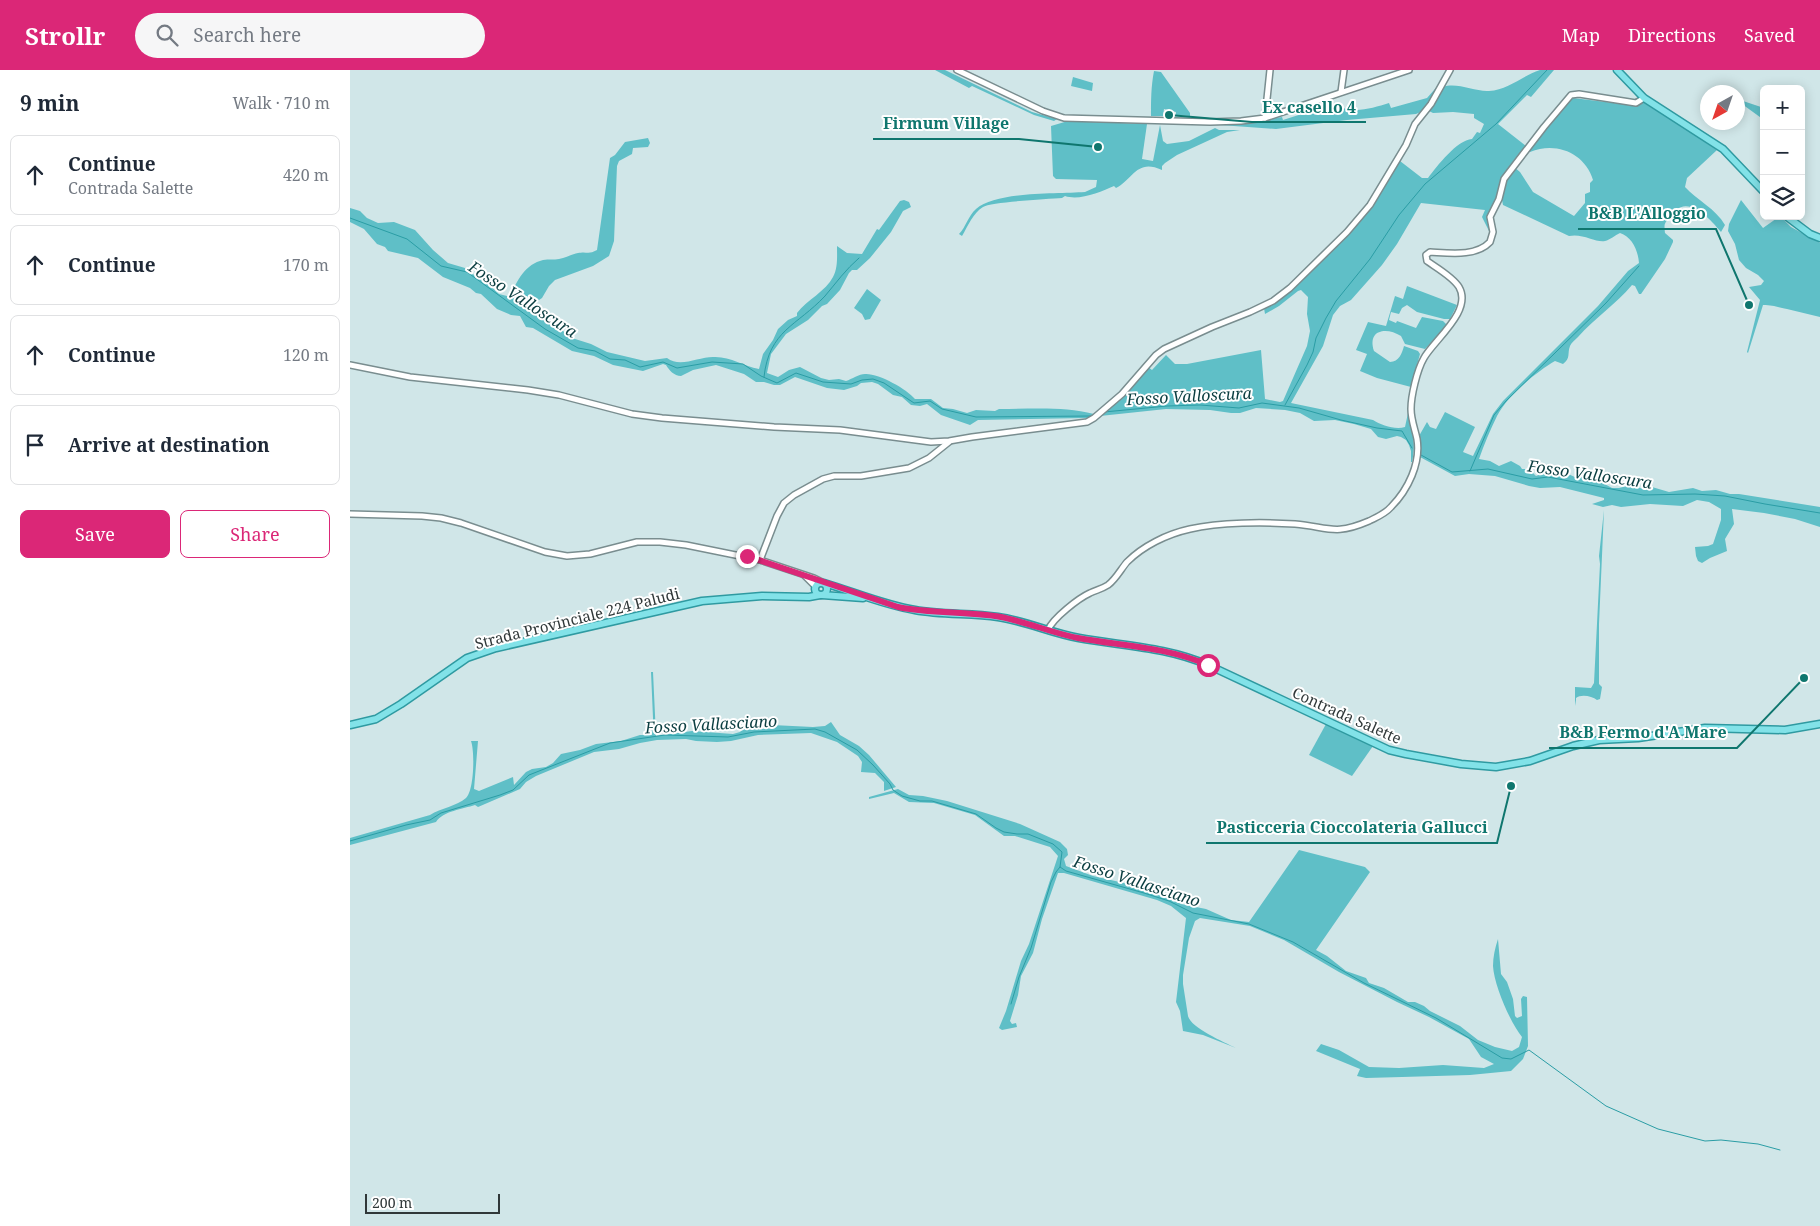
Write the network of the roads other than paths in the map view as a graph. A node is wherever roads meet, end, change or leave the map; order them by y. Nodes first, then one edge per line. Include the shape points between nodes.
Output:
1 (957, 70) edge
2 (1270, 70) edge
3 (1344, 70) edge
4 (1410, 70) edge
5 (1450, 70) edge
6 (1619, 70) edge
7 (1341, 92) junction
8 (1645, 97) junction
9 (1265, 118) junction
10 (1760, 188) edge
11 (1791, 220) edge
12 (1820, 238) edge
13 (350, 365) edge
14 (949, 441) junction
15 (350, 514) edge
16 (760, 560) junction
17 (805, 575) junction
18 (823, 583) junction
19 (815, 587) junction
20 (821, 595) junction
21 (800, 597) junction
22 (877, 600) junction
23 (1048, 630) junction
24 (350, 724) edge
25 (1820, 724) edge

1 - 9 street via 1064,118 1241,122
2 - 9 street
3 - 7 street
4 - 7 street
5 - 14 street via 1432,104 1415,124 1370,205 1348,232 1273,301 1156,354 1122,394 1087,422
6 - 8 main road
7 - 9 street
8 - 10 main road via 1723,149
8 - 23 street via 1636,102 1571,95 1502,184 1490,217 1492,238 1487,246 1472,252 1430,252 1426,255 1427,261 1459,286 1462,300 1453,322 1426,354 1419,370 1411,408 1417,440 1414,472 1390,509 1346,530 1297,524 1188,529 1151,544 1135,555 1111,583 1085,596 1054,620
11 - 12 main road
13 - 14 street via 410,377 559,395 632,414 662,418
14 - 16 street via 929,458 909,468 861,476 834,476 794,495 784,503 777,516
15 - 16 street via 442,518 566,556 590,554 638,542 660,542
16 - 17 street
17 - 18 street
17 - 19 street
18 - 19 main road
18 - 20 main road via 827,591
18 - 22 main road
19 - 20 main road via 815,592
19 - 21 main road
20 - 21 main road, Strada Provinciale 224 Paludi
20 - 22 main road, Strada Provinciale 224 Paludi
21 - 24 main road, Strada Provinciale 224 Paludi via 762,596 702,601 496,648 467,658 376,719
22 - 23 main road, Contrada Salette via 916,611 998,617
23 - 25 main road, Contrada Salette via 1079,638 1159,649 1192,658 1389,750 1482,766 1510,766 1599,740 1705,728 1785,730

